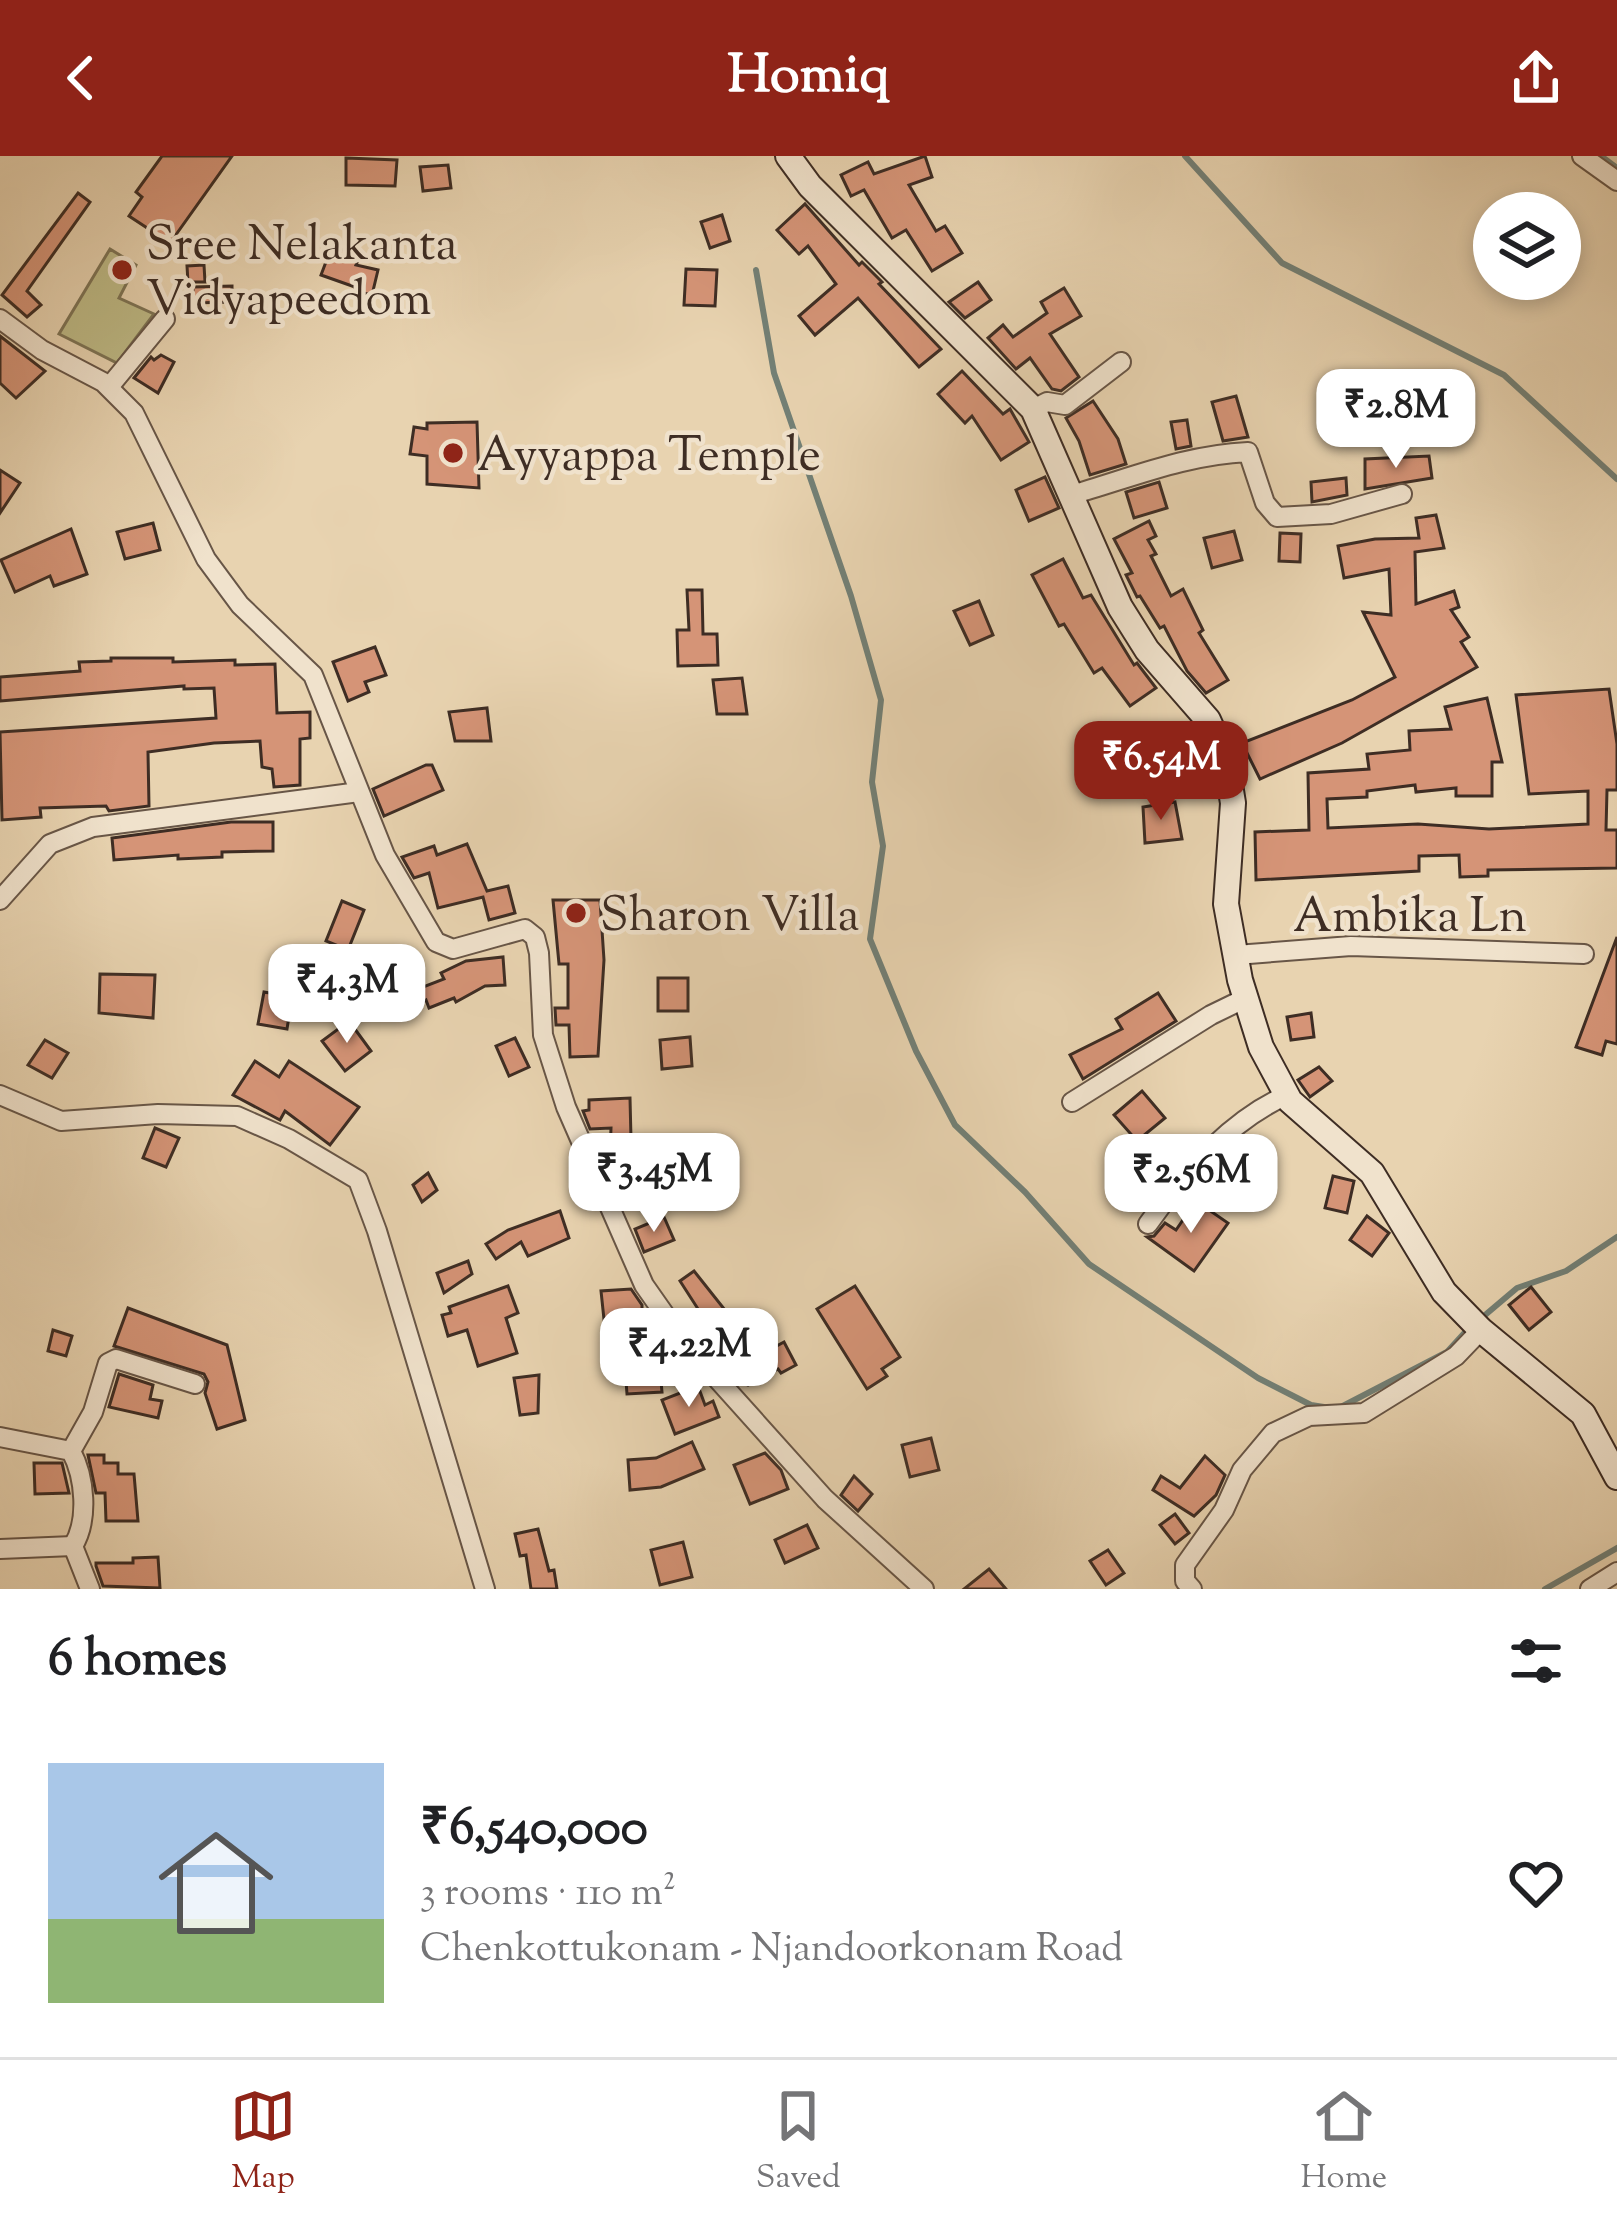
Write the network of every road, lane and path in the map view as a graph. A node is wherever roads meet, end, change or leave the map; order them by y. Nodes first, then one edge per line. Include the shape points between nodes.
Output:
1 (788, 156) edge
2 (1582, 156) edge
3 (1617, 182) edge
4 (0, 319) edge
5 (165, 319) dead end
6 (1121, 362) dead end
7 (109, 388) junction
8 (1033, 409) junction
9 (1402, 494) dead end
10 (1071, 495) junction
11 (359, 792) junction
12 (0, 900) edge
13 (1584, 954) dead end
14 (1236, 955) junction
15 (1246, 998) junction
16 (0, 1095) edge
17 (1287, 1095) junction
18 (1072, 1102) dead end
19 (1148, 1224) dead end
20 (1473, 1321) junction
21 (195, 1384) dead end
22 (0, 1437) edge
23 (71, 1450) junction
24 (1617, 1477) edge
25 (74, 1546) junction
26 (0, 1549) edge
27 (1617, 1573) edge
28 (90, 1589) edge
29 (485, 1589) edge
30 (924, 1589) edge
31 (1192, 1589) edge
32 (1590, 1589) edge

1 - 8 main road
2 - 3 street
4 - 7 street
5 - 7 street
6 - 8 street via 1065,405
7 - 11 street via 134,413 206,559 240,605 313,675
8 - 10 main road
9 - 10 street via 1331,514 1276,517 1248,452 1154,466
10 - 14 main road via 1120,607 1208,720 1226,760 1233,803 1226,904
11 - 12 street via 93,827 50,844
11 - 30 street via 385,855 443,948 525,929 535,938 543,1035 644,1286 825,1498
13 - 14 street, Ambika Ln via 1351,946
14 - 15 main road
15 - 17 main road
15 - 18 street
16 - 29 street via 61,1121 237,1116 358,1180
17 - 19 street via 1242,1119
17 - 20 main road via 1372,1173 1444,1292
20 - 24 main road via 1583,1414
20 - 31 street via 1456,1355 1364,1413 1309,1416 1273,1433 1185,1565
21 - 23 street via 108,1363 94,1412
22 - 23 street
23 - 25 street via 81,1469 83,1530
25 - 26 street
25 - 28 street
27 - 32 street

